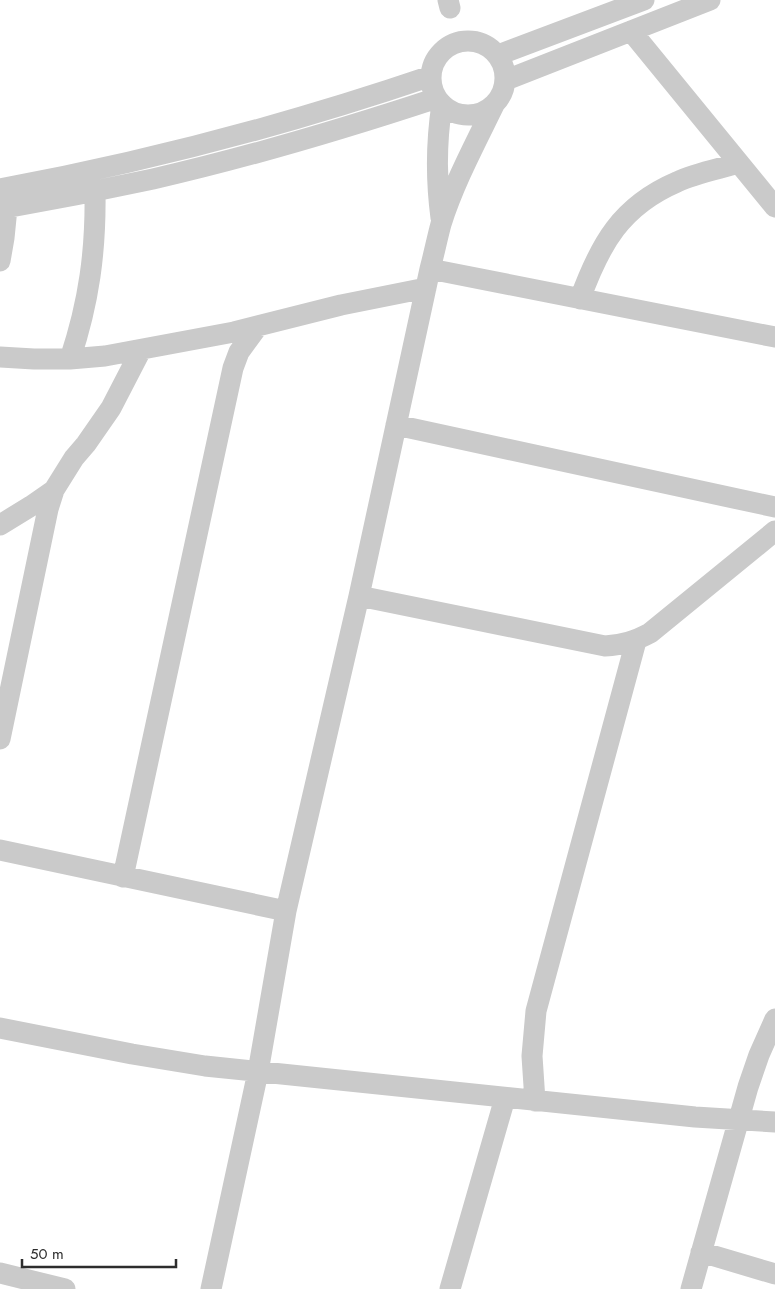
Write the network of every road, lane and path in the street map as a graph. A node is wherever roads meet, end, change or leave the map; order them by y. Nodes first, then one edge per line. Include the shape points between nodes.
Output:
1 (644, 0) edge
2 (710, 0) edge
3 (631, 31) junction
4 (498, 55) junction
5 (431, 76) junction
6 (506, 80) junction
7 (439, 101) junction
8 (494, 105) junction
9 (739, 163) junction
10 (95, 191) junction
11 (2, 194) edge
12 (775, 207) edge
13 (442, 224) junction
14 (0, 262) edge
15 (428, 278) junction
16 (580, 298) junction
17 (258, 326) junction
18 (775, 337) edge
19 (141, 350) junction
20 (0, 357) edge
21 (70, 359) junction
22 (396, 425) junction
23 (54, 490) junction
24 (775, 507) edge
25 (0, 525) edge
26 (775, 531) edge
27 (359, 596) junction
28 (636, 641) junction
29 (0, 740) edge
30 (0, 850) edge
31 (123, 877) junction
32 (286, 911) junction
33 (775, 1019) edge
34 (0, 1028) edge
35 (258, 1072) junction
36 (520, 1099) junction
37 (739, 1120) junction
38 (775, 1122) edge
39 (701, 1252) junction
40 (0, 1273) edge
41 (775, 1274) edge
42 (65, 1289) edge
43 (211, 1289) edge
44 (450, 1289) edge
45 (464, 1289) edge
46 (691, 1289) edge

1 - 4 street
2 - 3 street
3 - 6 street
3 - 9 street
4 - 5 street via 476,41 457,42 436,58
4 - 6 street via 506,71
5 - 7 street via 433,91
5 - 11 street via 252,132
6 - 8 street
7 - 8 street via 458,114 468,116 487,111
7 - 10 street via 268,150
7 - 13 street via 438,200
8 - 13 street via 460,175
9 - 12 street
9 - 16 street via 678,181 636,206 604,244
10 - 11 street
10 - 21 street via 91,276 84,314
11 - 14 street via 4,238
13 - 15 street
15 - 16 street
15 - 17 street via 342,305
15 - 22 street
16 - 18 street
17 - 19 street
17 - 31 street via 239,352 233,368
19 - 21 street
19 - 23 street via 111,408
20 - 21 street
22 - 24 street
22 - 27 street
23 - 25 street
23 - 29 street
26 - 28 street
27 - 28 street via 606,646
27 - 32 street
28 - 36 street via 536,1011 532,1056
30 - 31 street
31 - 32 street
32 - 35 street
33 - 37 street via 759,1055
34 - 35 street via 132,1054
35 - 36 street
35 - 43 street
36 - 37 street
36 - 44 street
36 - 45 street
37 - 38 street
37 - 39 street
39 - 41 street
39 - 46 street
40 - 42 street

